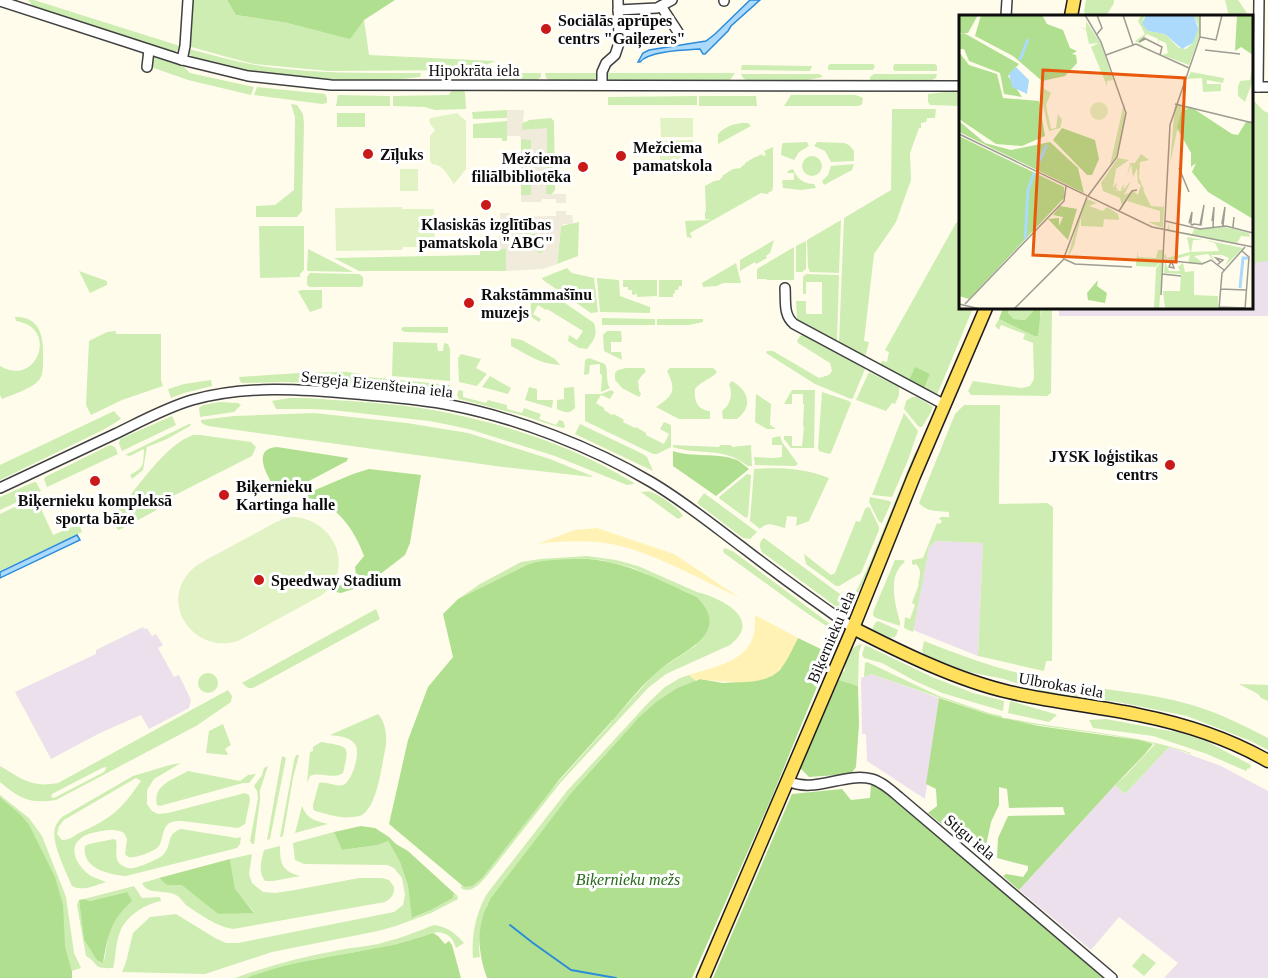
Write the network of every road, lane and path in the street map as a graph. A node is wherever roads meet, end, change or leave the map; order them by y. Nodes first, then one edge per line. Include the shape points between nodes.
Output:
1 (188, 0) edge
2 (672, 0) edge
3 (1007, 0) edge
4 (1074, 0) edge
5 (1259, 0) edge
6 (0, 1) edge
7 (22, 4) edge
8 (618, 5) edge
9 (661, 6) junction
10 (1006, 15) edge
11 (1071, 15) edge
12 (1263, 30) edge
13 (678, 32) dead end
14 (149, 50) junction
15 (182, 60) junction
16 (147, 67) dead end
17 (602, 85) junction
18 (959, 86) edge
19 (1259, 87) edge
20 (785, 288) dead end
21 (986, 309) edge
22 (945, 405) junction
23 (0, 488) edge
24 (853, 628) junction
25 (1268, 761) edge
26 (788, 781) junction
27 (704, 978) edge
28 (1112, 978) edge

1 - 15 street
2 - 9 street
3 - 10 street
4 - 11 main road
5 - 12 street
6 - 7 street, Hipokrāta iela
7 - 14 street, Hipokrāta iela
8 - 9 street via 647,9
8 - 17 street via 619,42 602,72
9 - 13 street
12 - 19 street
14 - 15 street, Hipokrāta iela
14 - 16 street
15 - 17 street, Hipokrāta iela via 248,76 331,85
17 - 18 street, Hipokrāta iela
20 - 22 street via 789,321
21 - 22 main road, Biķernieku iela
22 - 24 main road, Biķernieku iela
23 - 24 street, Sergeja Eizenšteina iela via 151,416 207,396 293,390 423,400 526,426 619,464 691,508
24 - 25 main road, Ulbrokas iela via 959,676 1008,692 1191,728
24 - 26 main road, Biķernieku iela
26 - 27 main road, Biķernieku iela
26 - 28 street, Stigu iela via 809,786 864,778 877,781

